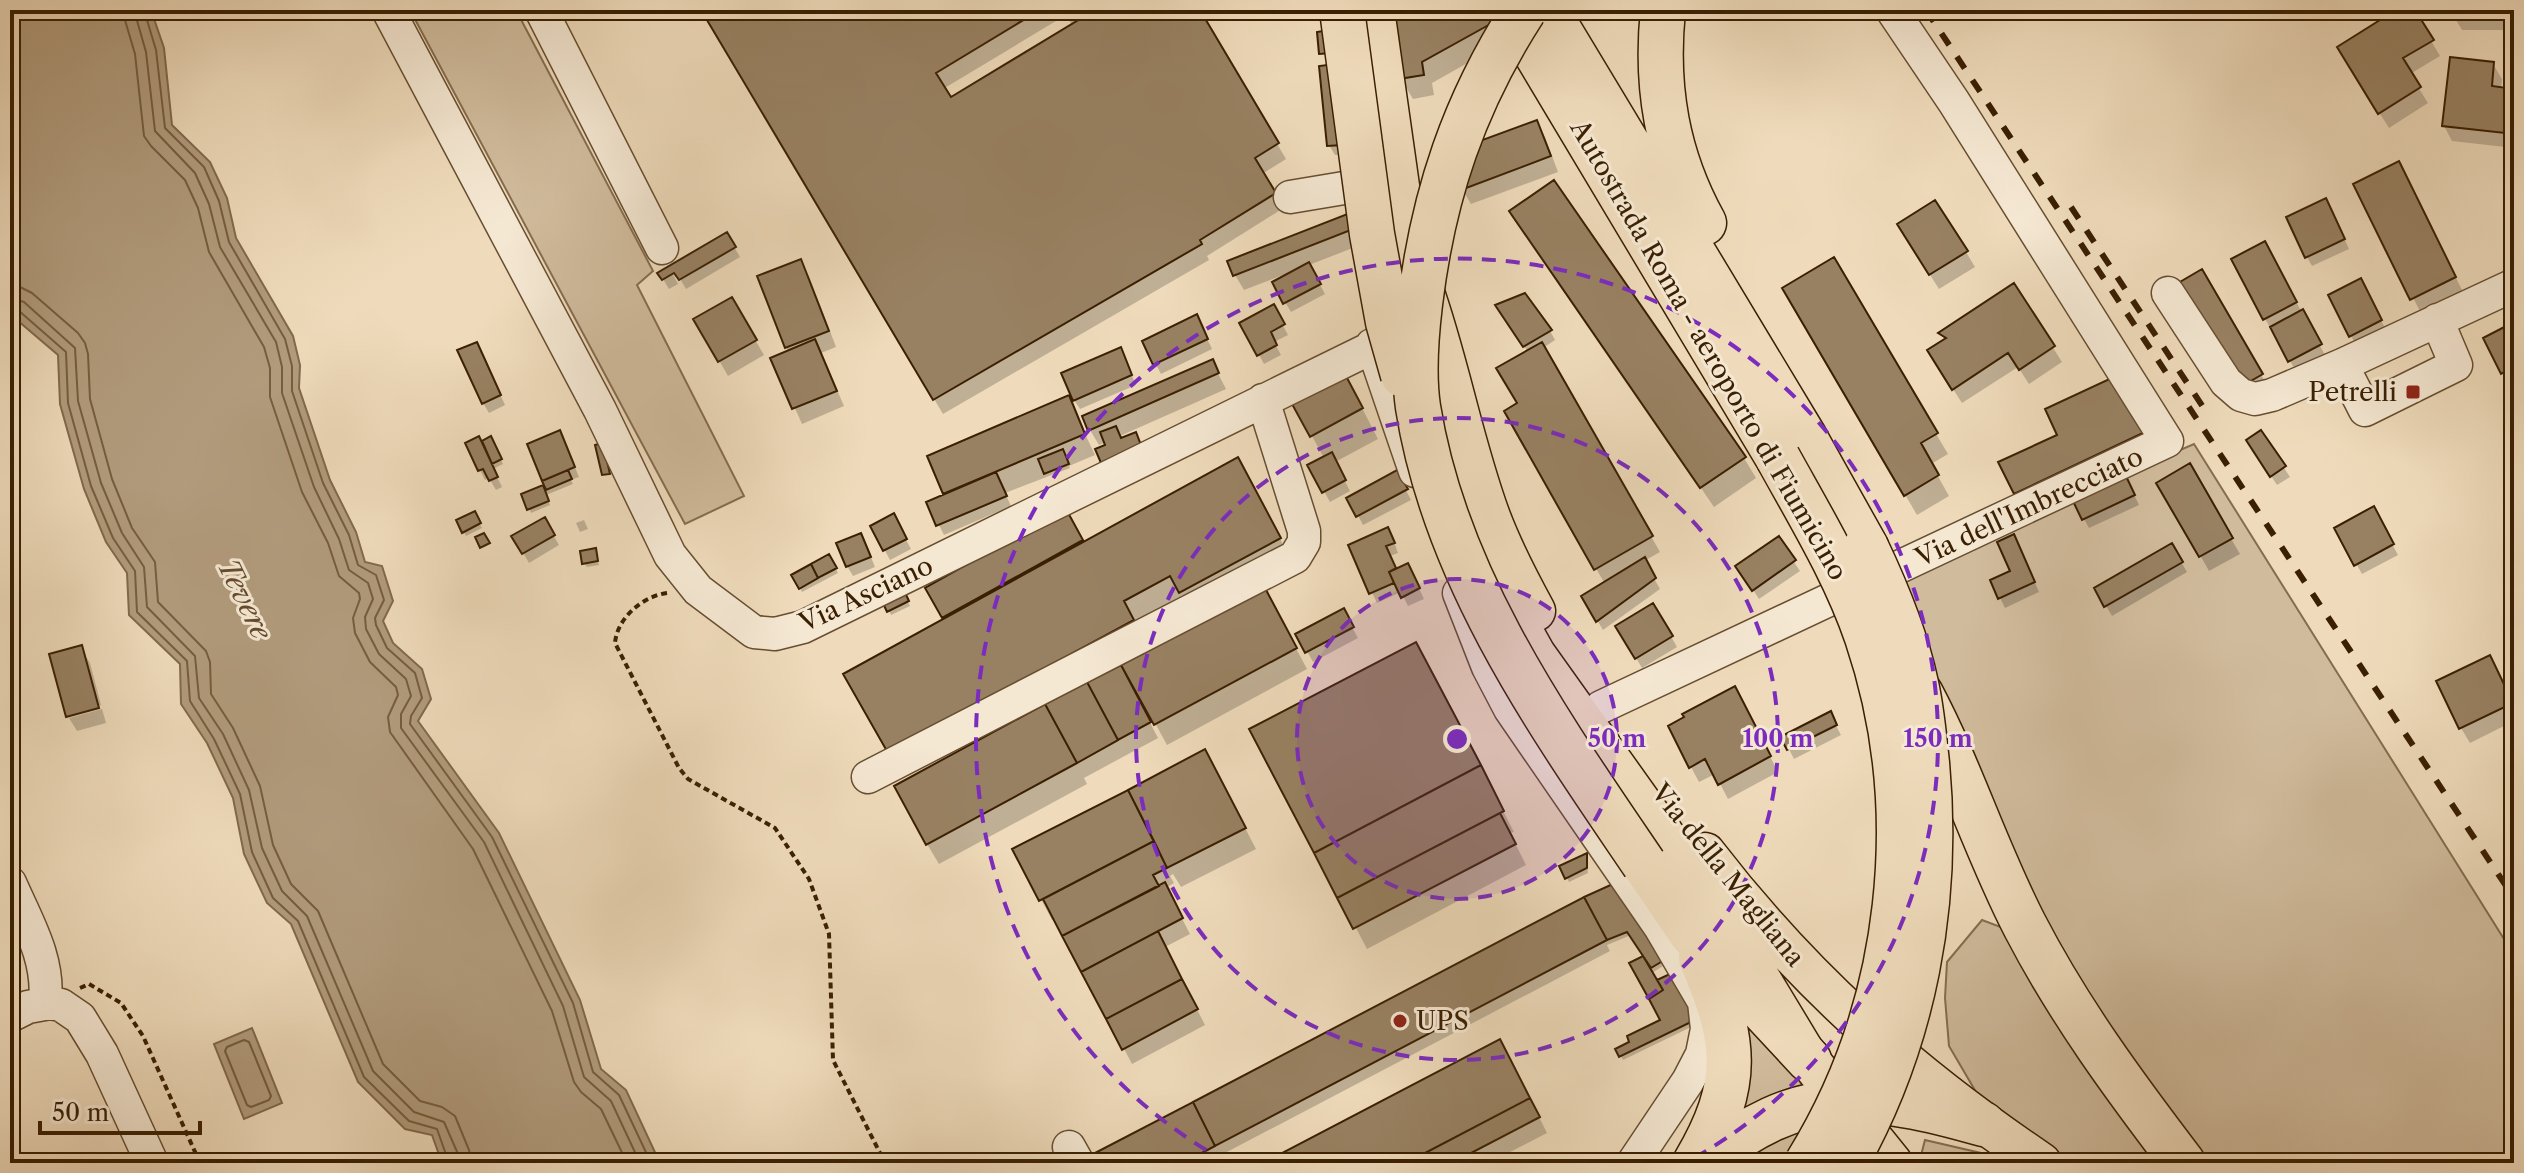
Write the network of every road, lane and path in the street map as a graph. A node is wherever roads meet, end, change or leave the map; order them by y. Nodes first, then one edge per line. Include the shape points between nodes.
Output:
1 (388, 10) edge
2 (541, 10) edge
3 (1342, 10) edge
4 (1374, 10) edge
5 (1663, 10) edge
6 (1892, 10) edge
7 (1532, 18) edge
8 (1397, 180) junction
9 (1290, 197) dead end
10 (1407, 245) junction
11 (662, 248) dead end
12 (2514, 285) edge
13 (2168, 293) dead end
14 (2437, 320) junction
15 (1371, 348) junction
16 (2342, 365) junction
17 (1263, 400) junction
18 (1420, 419) junction
19 (1805, 438) junction
20 (698, 590) junction
21 (1535, 654) junction
22 (1494, 681) junction
23 (1916, 684) junction
24 (1601, 707) junction
25 (868, 777) dead end
26 (10, 883) edge
27 (1691, 933) junction
28 (45, 1003) junction
29 (10, 1016) edge
30 (1809, 1060) junction
31 (1841, 1100) junction
32 (1983, 1124) junction
33 (152, 1163) edge
34 (200, 1163) edge
35 (885, 1163) edge
36 (1633, 1163) edge
37 (1695, 1163) edge
38 (1705, 1163) edge
39 (1807, 1163) edge
40 (1846, 1163) edge
41 (1892, 1163) edge
42 (2041, 1163) edge
43 (2183, 1163) edge

1 - 20 street, Via Asciano via 600,410 670,555
2 - 11 street
3 - 18 highway, bridge via 1384,301
4 - 8 main road, Via della Magliana
5 - 19 highway via 1662,89 1681,178 1772,351
6 - 24 street, Via dell'Imbrecciato via 2167,441
7 - 18 highway, bridge via 1480,88 1442,184 1419,318
7 - 19 highway, Autostrada Roma - aeroporto di Fiumicino
7 - 39 highway, Autostrada Roma - aeroporto di Fiumicino, bridge via 1818,530 1857,611 1886,707 1899,818 1889,946 1856,1063
8 - 9 street
8 - 10 main road, Via della Magliana
10 - 15 street, Via della Magliana
10 - 21 main road, Via della Magliana via 1419,333 1446,457 1484,561
10 - 24 main road, Via della Magliana via 1496,533 1536,612
12 - 14 street
13 - 16 street via 2226,382 2241,395 2265,397
14 - 16 street
14 - 16 street via 2456,365 2378,404 2365,410
15 - 17 street, Via Asciano
15 - 22 street
17 - 20 street, Via Asciano via 803,627 775,634 754,632
17 - 25 street via 1304,531 1295,557
18 - 27 highway, bridge via 1447,517 1478,595 1536,698
19 - 23 highway, Autostrada Roma - aeroporto di Fiumicino, bridge via 1876,569
20 - 35 path via 655,594 623,620 615,643 688,779 775,828 809,879 829,934 833,1060
21 - 22 street
21 - 30 main road, Via della Magliana via 1669,842
22 - 36 street via 1660,927 1704,1002 1707,1029 1702,1054
23 - 40 highway, Autostrada Roma - aeroporto di Fiumicino, bridge via 1932,840 1923,941 1889,1072
23 - 43 highway, bridge via 2043,959 2094,1043
24 - 32 main road, Via della Magliana via 1732,888 1799,965 1882,1044
26 - 28 street via 42,958
27 - 30 highway
27 - 37 highway via 1723,1012 1730,1051 1721,1107
28 - 29 street
28 - 33 street via 67,1008 88,1028
28 - 34 path via 89,984 121,1003 143,1036
30 - 31 main road, Via della Magliana
31 - 32 highway via 1924,1109
31 - 38 highway via 1815,1103 1769,1120
31 - 41 main road, Via della Magliana
32 - 42 main road, Via della Magliana

